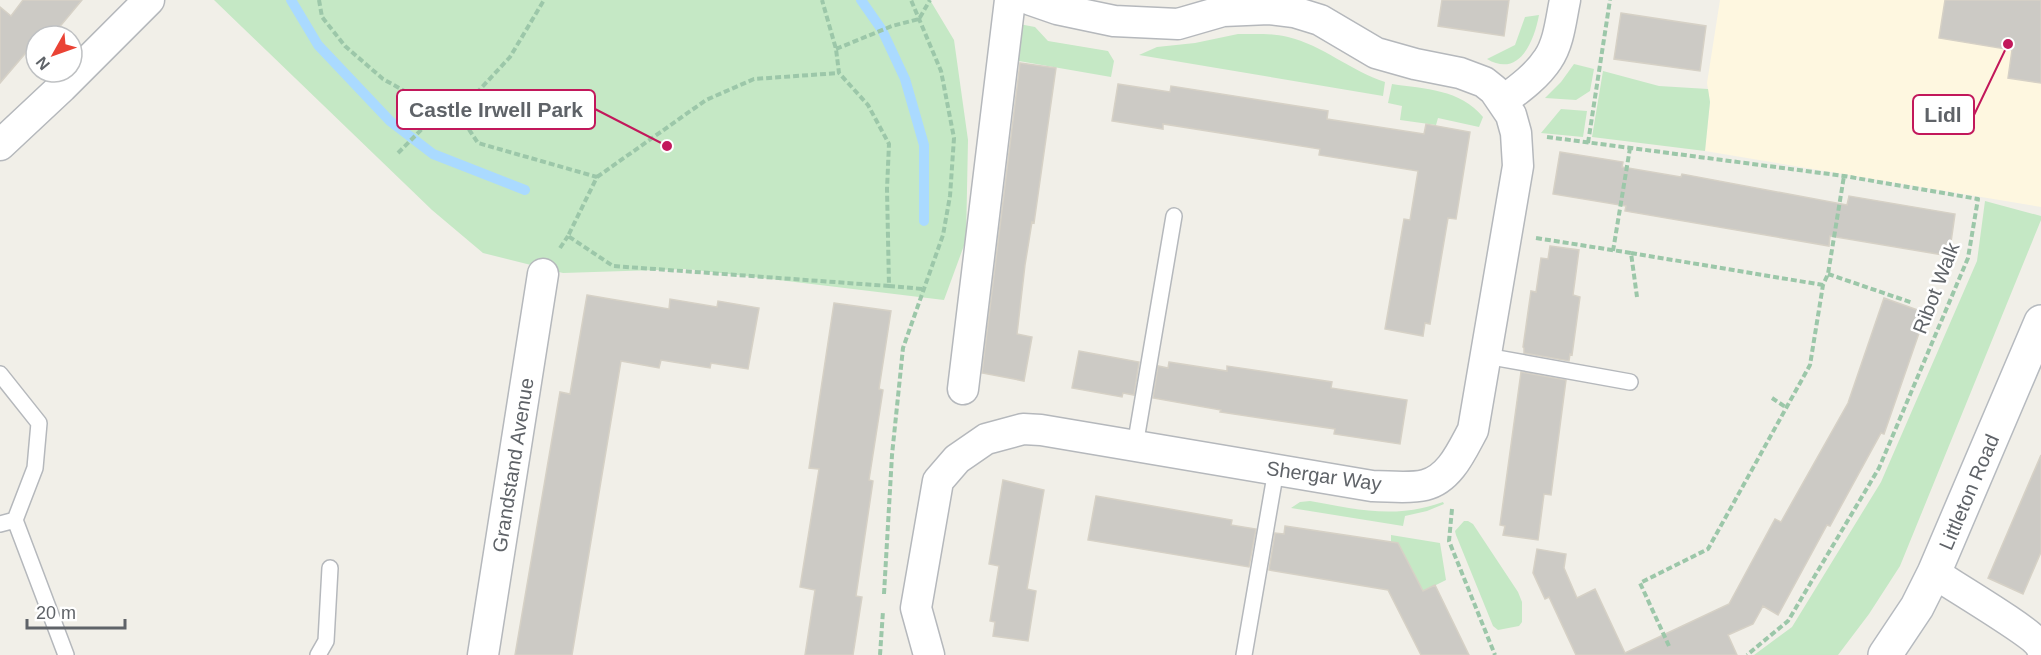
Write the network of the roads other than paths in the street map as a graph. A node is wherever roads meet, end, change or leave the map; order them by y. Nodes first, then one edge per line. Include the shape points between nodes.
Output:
1 (149, 0) edge
2 (1010, 0) edge
3 (1031, 0) edge
4 (1564, 0) edge
5 (1222, 5) edge
6 (1503, 101) junction
7 (0, 145) edge
8 (1174, 216) dead end
9 (543, 274) dead end
10 (2037, 342) edge
11 (1486, 356) junction
12 (0, 374) edge
13 (1630, 382) dead end
14 (963, 389) dead end
15 (1135, 446) junction
16 (1276, 470) junction
17 (8, 522) edge
18 (330, 568) dead end
19 (1934, 573) junction
20 (2040, 644) edge
21 (66, 655) edge
22 (318, 655) edge
23 (483, 655) edge
24 (929, 655) edge
25 (1244, 655) edge
26 (1885, 655) edge

1 - 7 street
2 - 14 street
3 - 5 street via 1114,21 1178,24
4 - 6 street via 1560,30 1549,58
5 - 6 street via 1294,12 1320,20 1376,53 1484,82
6 - 11 street via 1516,133 1518,166
8 - 15 lane
9 - 23 street, Grandstand Avenue
10 - 19 street, Littleton Road
11 - 13 lane
11 - 16 street, Shergar Way via 1473,430 1457,460 1438,478 1425,485 1372,486
12 - 17 lane via 39,423 35,468
15 - 16 street, Shergar Way
15 - 24 street, Shergar Way via 1023,429 986,439 957,459 938,482 916,608
16 - 25 lane
17 - 21 lane
18 - 22 lane via 326,641
19 - 20 street
19 - 26 street, Littleton Road

